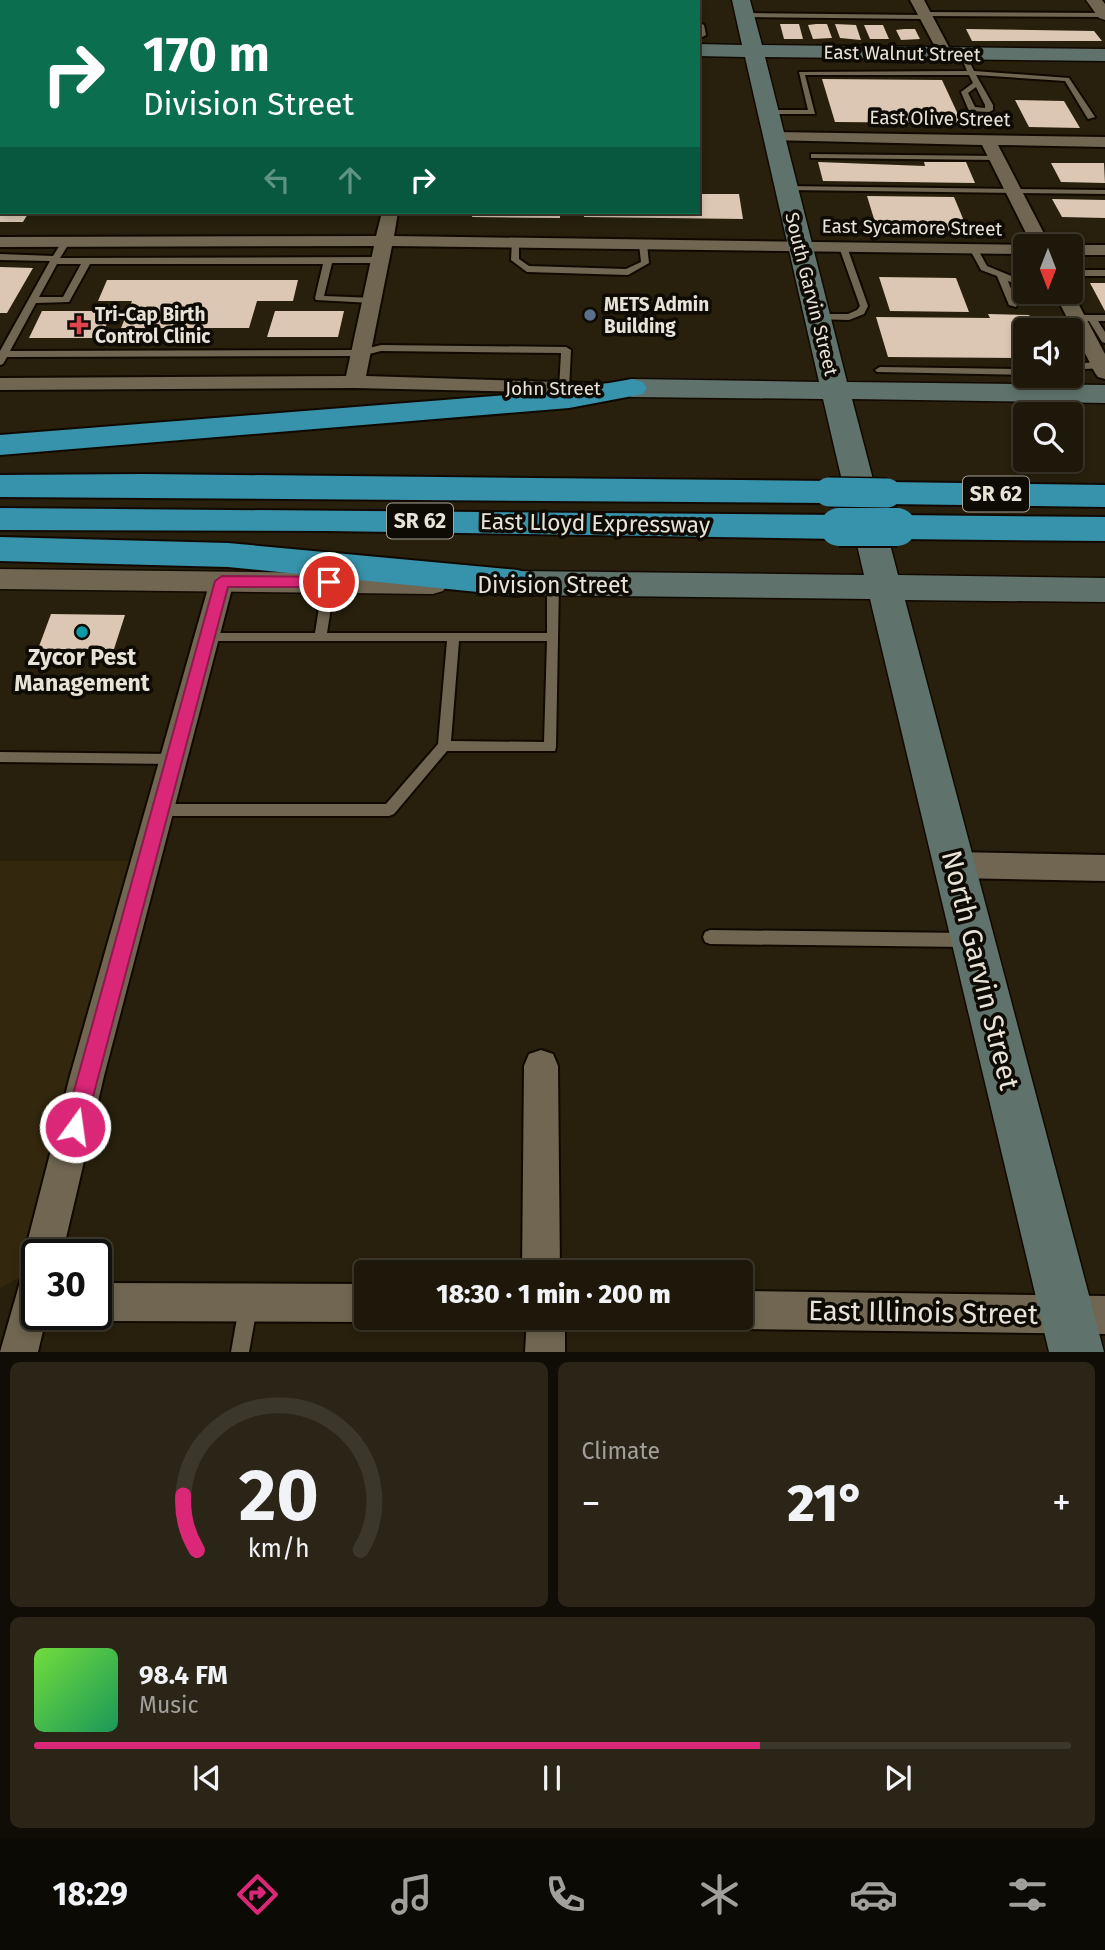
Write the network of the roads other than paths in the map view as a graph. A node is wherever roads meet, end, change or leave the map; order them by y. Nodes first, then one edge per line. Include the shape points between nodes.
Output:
1 (917, 0) edge
2 (1094, 0) edge
3 (743, 8) edge
4 (925, 15) junction
5 (1105, 15) edge
6 (700, 50) edge
7 (754, 51) junction
8 (954, 54) junction
9 (1105, 55) edge
10 (971, 73) junction
11 (976, 84) dead end
12 (768, 112) junction
13 (1091, 117) dead end
14 (774, 137) junction
15 (849, 138) junction
16 (988, 140) junction
17 (1105, 142) edge
18 (814, 156) dead end
19 (855, 156) junction
20 (997, 158) junction
21 (786, 188) junction
22 (1013, 191) junction
23 (1105, 192) edge
24 (390, 214) edge
25 (1035, 234) edge
26 (66, 242) junction
27 (515, 243) junction
28 (643, 244) junction
29 (801, 246) junction
30 (843, 247) junction
31 (1, 248) edge
32 (972, 248) junction
33 (1013, 249) edge
34 (1083, 250) edge
35 (1105, 250) edge
36 (382, 251) junction
37 (55, 260) junction
38 (87, 261) junction
39 (328, 261) junction
40 (1083, 273) edge
41 (1105, 273) edge
42 (1001, 275) junction
43 (1013, 280) edge
44 (33, 300) junction
45 (372, 300) junction
46 (1013, 305) dead end
47 (1074, 307) edge
48 (817, 317) junction
49 (1105, 318) edge
50 (1105, 340) edge
51 (361, 353) junction
52 (1, 357) edge
53 (1104, 368) edge
54 (1083, 369) edge
55 (880, 370) dead end
56 (1013, 374) edge
57 (355, 382) junction
58 (973, 382) junction
59 (0, 384) edge
60 (632, 388) junction
61 (564, 389) junction
62 (836, 390) junction
63 (1105, 394) edge
64 (0, 445) edge
65 (0, 486) edge
66 (1105, 496) edge
67 (0, 519) edge
68 (1105, 529) edge
69 (0, 549) edge
70 (0, 579) edge
71 (222, 581) junction
72 (329, 582) junction
73 (518, 583) junction
74 (553, 584) junction
75 (885, 588) junction
76 (1105, 590) edge
77 (207, 637) junction
78 (320, 637) junction
79 (453, 637) junction
80 (552, 637) junction
81 (444, 746) junction
82 (0, 757) edge
83 (175, 759) junction
84 (161, 810) junction
85 (954, 865) junction
86 (1105, 868) edge
87 (710, 937) dead end
88 (973, 940) junction
89 (541, 1066) dead end
90 (47, 1239) edge
91 (541, 1260) edge
92 (112, 1302) edge
93 (248, 1303) junction
94 (354, 1303) edge
95 (753, 1311) edge
96 (1083, 1327) edge
97 (25, 1330) edge
98 (546, 1330) edge
99 (18, 1352) edge
100 (240, 1352) edge
101 (545, 1352) edge

1 - 4 street
2 - 5 street
3 - 4 lane
3 - 7 main road, South Garvin Street
4 - 5 lane
4 - 8 street
6 - 7 main road, East Walnut Street
7 - 8 main road, East Walnut Street
7 - 12 main road, South Garvin Street
8 - 9 main road, East Walnut Street
8 - 10 lane
10 - 11 lane
10 - 12 lane via 801,73 812,112
10 - 13 lane via 1067,79
12 - 14 main road, South Garvin Street
14 - 15 street, East Olive Street
14 - 21 main road, South Garvin Street
15 - 16 street, East Olive Street
15 - 19 lane
16 - 17 street, East Olive Street
16 - 20 street
18 - 19 lane
19 - 20 lane
20 - 22 street
21 - 22 lane
21 - 29 main road, South Garvin Street
22 - 23 lane
22 - 25 street
24 - 36 street
26 - 31 street, East Sycamore Street
26 - 36 street, East Sycamore Street
26 - 37 lane
27 - 28 street, East Sycamore Street
27 - 28 lane via 515,260 527,269 628,272 645,262
27 - 36 street, East Sycamore Street
28 - 29 street, East Sycamore Street
29 - 30 street, East Sycamore Street
29 - 48 main road, South Garvin Street
30 - 32 street, East Sycamore Street
30 - 48 lane via 864,306 849,317
31 - 37 lane
32 - 33 street, East Sycamore Street
32 - 42 lane via 984,268
34 - 35 street
36 - 39 lane
36 - 45 street
37 - 38 lane
37 - 44 lane
38 - 39 lane
38 - 44 lane via 66,300
39 - 45 lane via 319,298
40 - 41 lane
42 - 43 lane
42 - 46 lane
44 - 52 lane
45 - 51 street
47 - 49 lane
47 - 50 lane
47 - 53 street
48 - 62 main road, South Garvin Street
51 - 52 lane
51 - 57 street
51 - 61 lane via 381,348 566,350
53 - 54 lane
55 - 58 lane
56 - 58 lane
57 - 59 street, John Street
57 - 61 street, John Street
58 - 62 main road, John Street
58 - 63 main road, John Street
60 - 61 street, John Street
60 - 62 main road, John Street
60 - 64 highway via 569,399
62 - 75 main road, South Garvin Street
65 - 66 highway, East Lloyd Expressway / SR 62, bridge
67 - 68 highway, East Lloyd Expressway / SR 62, bridge
69 - 73 highway via 228,555
70 - 71 street, Division Street
71 - 72 street, Division Street
71 - 77 street
72 - 73 street, Division Street
72 - 78 lane
73 - 74 main road, Division Street
74 - 75 main road, Division Street
74 - 80 lane
75 - 76 main road, Division Street
75 - 85 main road, North Garvin Street
77 - 78 lane
77 - 83 street
78 - 79 lane
79 - 80 lane
79 - 81 lane
80 - 81 lane via 550,747
81 - 84 lane via 389,810
82 - 83 lane
83 - 84 street
84 - 90 street
85 - 86 street
85 - 88 main road, North Garvin Street
87 - 88 lane
88 - 96 main road, North Garvin Street
89 - 91 street
92 - 93 street
93 - 94 street
93 - 100 lane
95 - 96 street, East Illinois Street
97 - 99 street
98 - 101 street

